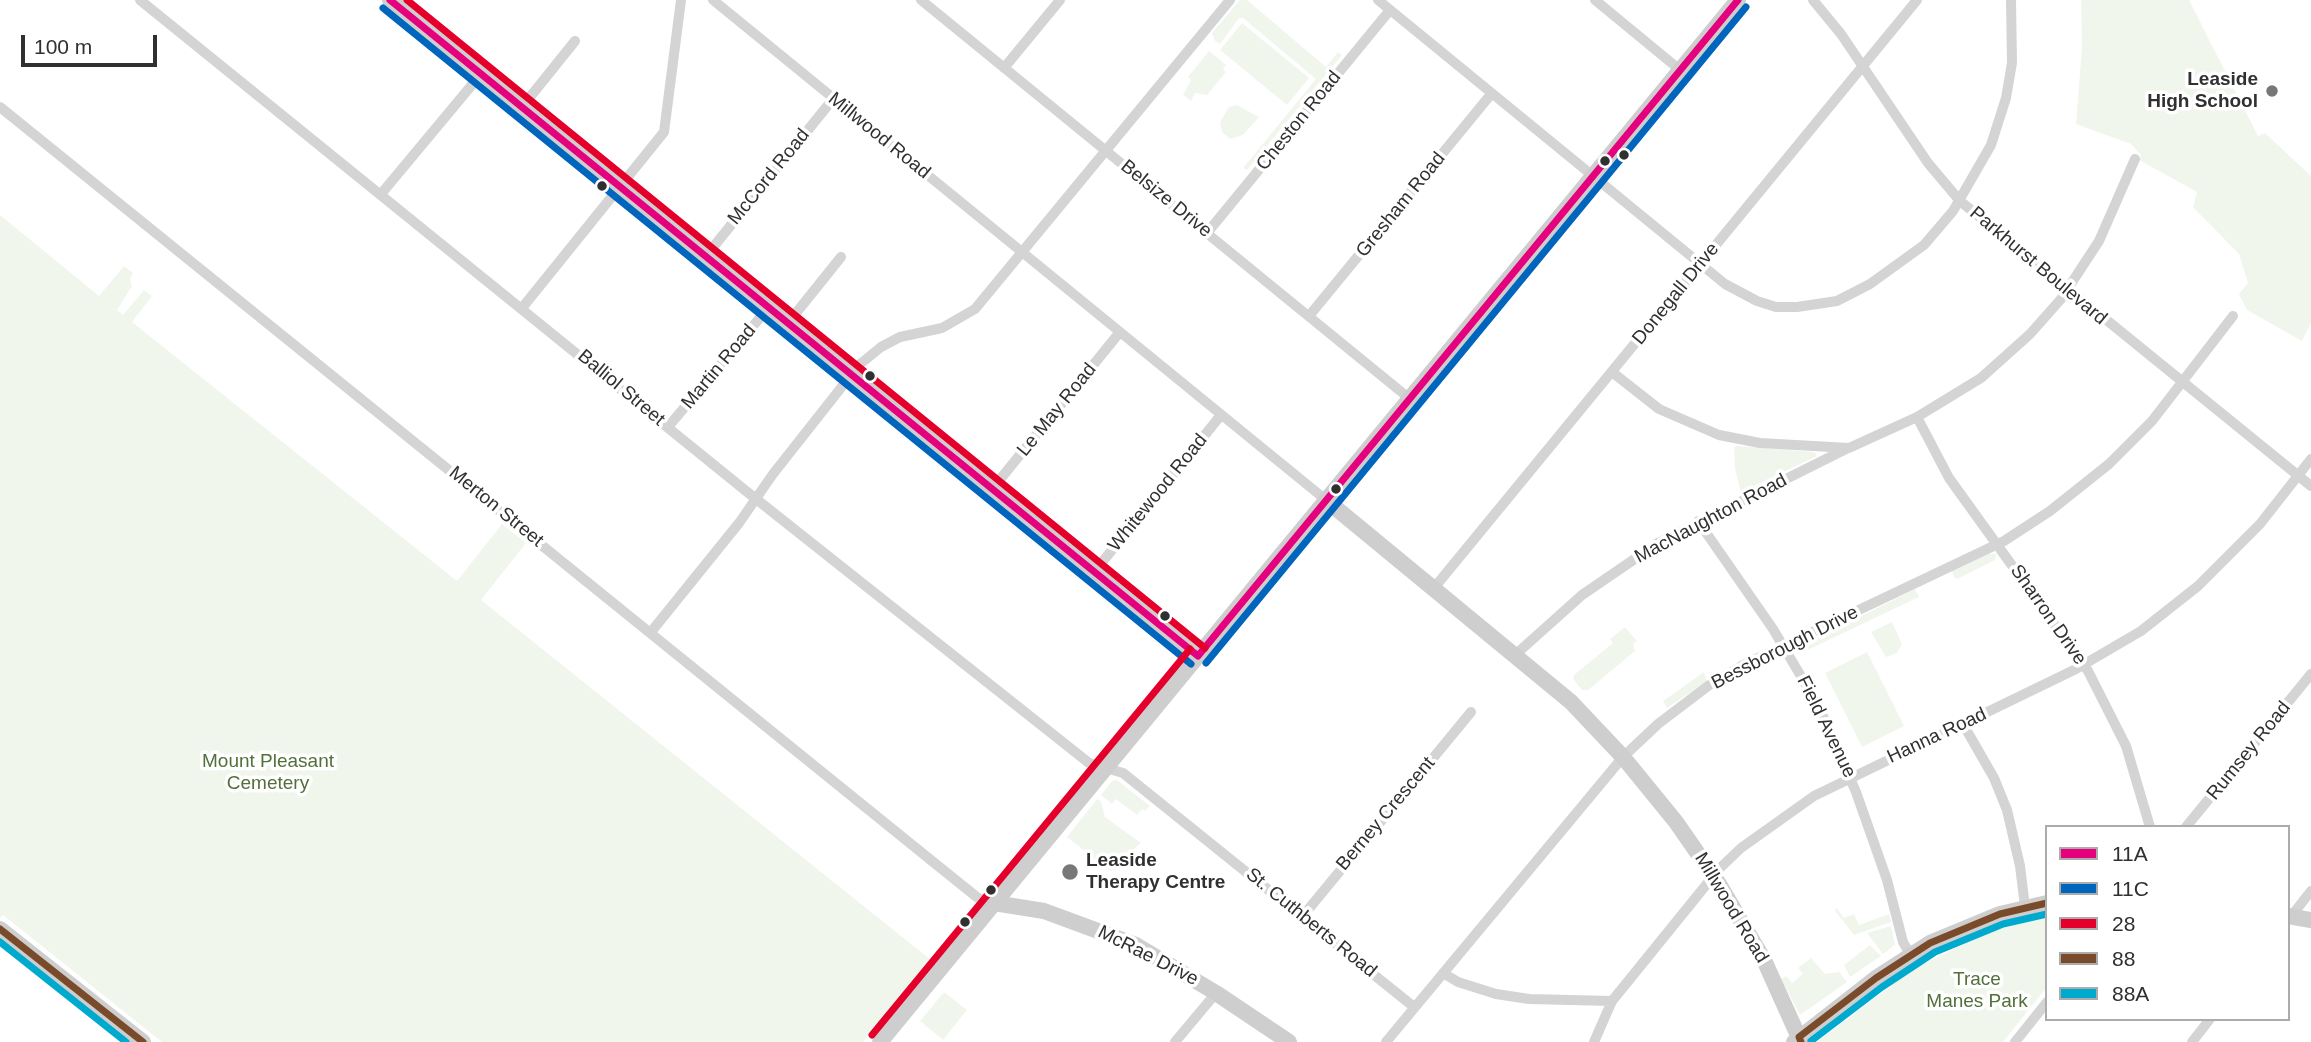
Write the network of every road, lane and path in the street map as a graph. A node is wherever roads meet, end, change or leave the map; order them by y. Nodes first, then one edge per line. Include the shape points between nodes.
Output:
1 (140, 0) edge
2 (390, 0) edge
3 (681, 0) edge
4 (713, 0) edge
5 (921, 0) edge
6 (1060, 0) edge
7 (1230, 0) edge
8 (1378, 0) edge
9 (1595, 0) edge
10 (1738, 0) edge
11 (1813, 0) edge
12 (1917, 0) edge
13 (2011, 0) edge
14 (1390, 10) junction
15 (575, 41) dead end
16 (1863, 67) junction
17 (1004, 68) junction
18 (1680, 69) junction
19 (481, 74) junction
20 (1492, 93) junction
21 (833, 99) junction
22 (0, 107) edge
23 (522, 107) junction
24 (1105, 151) junction
25 (2135, 159) dead end
26 (1592, 176) junction
27 (621, 187) junction
28 (381, 194) junction
29 (1959, 201) junction
30 (1208, 233) junction
31 (1022, 253) junction
32 (706, 256) junction
33 (841, 257) dead end
34 (1701, 264) junction
35 (2067, 291) junction
36 (769, 307) junction
37 (522, 308) junction
38 (1309, 316) junction
39 (2233, 316) dead end
40 (788, 323) junction
41 (1120, 332) junction
42 (1612, 372) junction
43 (850, 374) junction
44 (2182, 383) junction
45 (1410, 399) junction
46 (1221, 415) junction
47 (1917, 417) junction
48 (668, 427) junction
49 (1849, 448) junction
50 (2311, 459) edge
51 (2299, 477) junction
52 (2311, 486) edge
53 (993, 488) junction
54 (756, 498) junction
55 (1326, 500) junction
56 (1698, 522) junction
57 (1996, 544) junction
58 (1095, 571) junction
59 (1434, 588) junction
60 (651, 632) junction
61 (1784, 646) junction
62 (1515, 655) junction
63 (1198, 656) junction
64 (2084, 665) junction
65 (2311, 674) edge
66 (1471, 712) dead end
67 (1963, 724) junction
68 (1623, 757) junction
69 (1106, 768) junction
70 (1850, 777) junction
71 (2149, 825) edge
72 (2188, 825) edge
73 (1714, 876) junction
74 (2311, 891) edge
75 (994, 903) junction
76 (2045, 903) edge
77 (2025, 908) junction
78 (1302, 916) junction
79 (2290, 916) edge
80 (2290, 917) edge
81 (2311, 920) edge
82 (0, 929) edge
83 (0, 938) edge
84 (1910, 954) junction
85 (1443, 973) junction
86 (1216, 993) junction
87 (1612, 1001) junction
88 (2045, 1004) edge
89 (1414, 1007) junction
90 (2209, 1021) edge
91 (1798, 1040) edge
92 (2198, 1040) edge
93 (132, 1042) edge
94 (143, 1042) edge
95 (880, 1042) edge
96 (1175, 1042) edge
97 (1289, 1042) edge
98 (1386, 1042) edge
99 (1594, 1042) edge
100 (2015, 1042) edge

1 - 28 street, Balliol Street
2 - 19 street
3 - 27 street via 667,124
4 - 21 street, Millwood Road
5 - 17 street, Belsize Drive
6 - 17 street
7 - 24 street
8 - 14 street
9 - 18 street
10 - 18 street
11 - 16 street, Parkhurst Boulevard
12 - 16 street, Donegall Drive
13 - 29 street via 2012,63 2006,98 1991,145
14 - 20 street
14 - 30 street, Cheston Road
15 - 23 street
16 - 29 street, Parkhurst Boulevard
16 - 34 street, Donegall Drive
17 - 24 street, Belsize Drive
18 - 26 street
19 - 23 street
19 - 28 street
20 - 26 street
20 - 38 street, Gresham Road
21 - 31 street, Millwood Road
21 - 32 street, McCord Road
22 - 60 street, Merton Street
23 - 27 street
24 - 30 street, Belsize Drive
24 - 31 street
25 - 35 street, MacNaughton Road via 2099,241
26 - 34 street
26 - 45 street
27 - 32 street
27 - 37 street
28 - 37 street, Balliol Street
29 - 34 street via 1908,258 1851,295 1828,303 1776,307 1725,284
29 - 35 street, Parkhurst Boulevard
30 - 38 street, Belsize Drive
31 - 41 street, Millwood Road
31 - 43 street via 965,316 942,328 900,337
32 - 36 street
33 - 40 street
34 - 42 street, Donegall Drive
35 - 44 street, Parkhurst Boulevard
35 - 47 street, MacNaughton Road via 2007,357
36 - 40 street
36 - 48 street, Martin Road
37 - 48 street, Balliol Street
38 - 45 street, Belsize Drive
39 - 44 street, Bessborough Drive
40 - 43 street
41 - 46 street, Millwood Road
41 - 53 street, Le May Road
42 - 49 street via 1672,417 1719,435 1760,443
42 - 59 street, Donegall Drive
43 - 53 street
43 - 54 street
44 - 51 street, Parkhurst Boulevard
44 - 57 street, Bessborough Drive via 2109,464 2050,511
45 - 55 street
46 - 55 street, Millwood Road
46 - 58 street, Whitewood Road
47 - 49 street, MacNaughton Road
47 - 57 street, Sharron Drive via 1949,478
48 - 54 street, Balliol Street
49 - 56 street, MacNaughton Road
50 - 51 street, Hanna Road
51 - 52 street, Parkhurst Boulevard
51 - 64 street, Hanna Road via 2198,586 2141,631
53 - 58 street
54 - 60 street
54 - 69 street, Balliol Street via 1089,763
55 - 59 street, Millwood Road
55 - 63 street
56 - 61 street, Field Avenue
56 - 62 street, MacNaughton Road via 1610,575
57 - 61 street, Bessborough Drive
57 - 64 street, Sharron Drive
58 - 63 street
59 - 62 street, Millwood Road
60 - 75 street, Merton Street via 978,898
61 - 68 street, Bessborough Drive via 1708,686
61 - 70 street, Field Avenue via 1818,705
62 - 68 street, Millwood Road via 1571,702
63 - 69 street
64 - 67 street, Hanna Road
64 - 71 street, Sharron Drive via 2126,746
65 - 72 street, Rumsey Road
66 - 78 street, Berney Crescent
67 - 70 street, Hanna Road
67 - 77 street via 2007,810
68 - 73 street, Millwood Road
68 - 85 street, Bessborough Drive
69 - 75 street
69 - 78 street, St. Cuthberts Road via 1123,773
70 - 73 street, Hanna Road via 1767,827
70 - 84 street, Field Avenue
73 - 87 street, Hanna Road
73 - 91 street, Millwood Road via 1764,960
74 - 79 street
75 - 86 street, McRae Drive via 1044,911 1098,929 1136,945
75 - 95 street
76 - 77 street
77 - 84 street via 1952,933
78 - 89 street, St. Cuthberts Road
80 - 81 street
82 - 94 street
83 - 93 street
84 - 91 street
85 - 87 street via 1496,994
85 - 89 street, Bessborough Drive
86 - 96 street
86 - 97 street, McRae Drive
87 - 99 street, Hanna Road
88 - 100 street
89 - 98 street, Bessborough Drive
90 - 92 street

